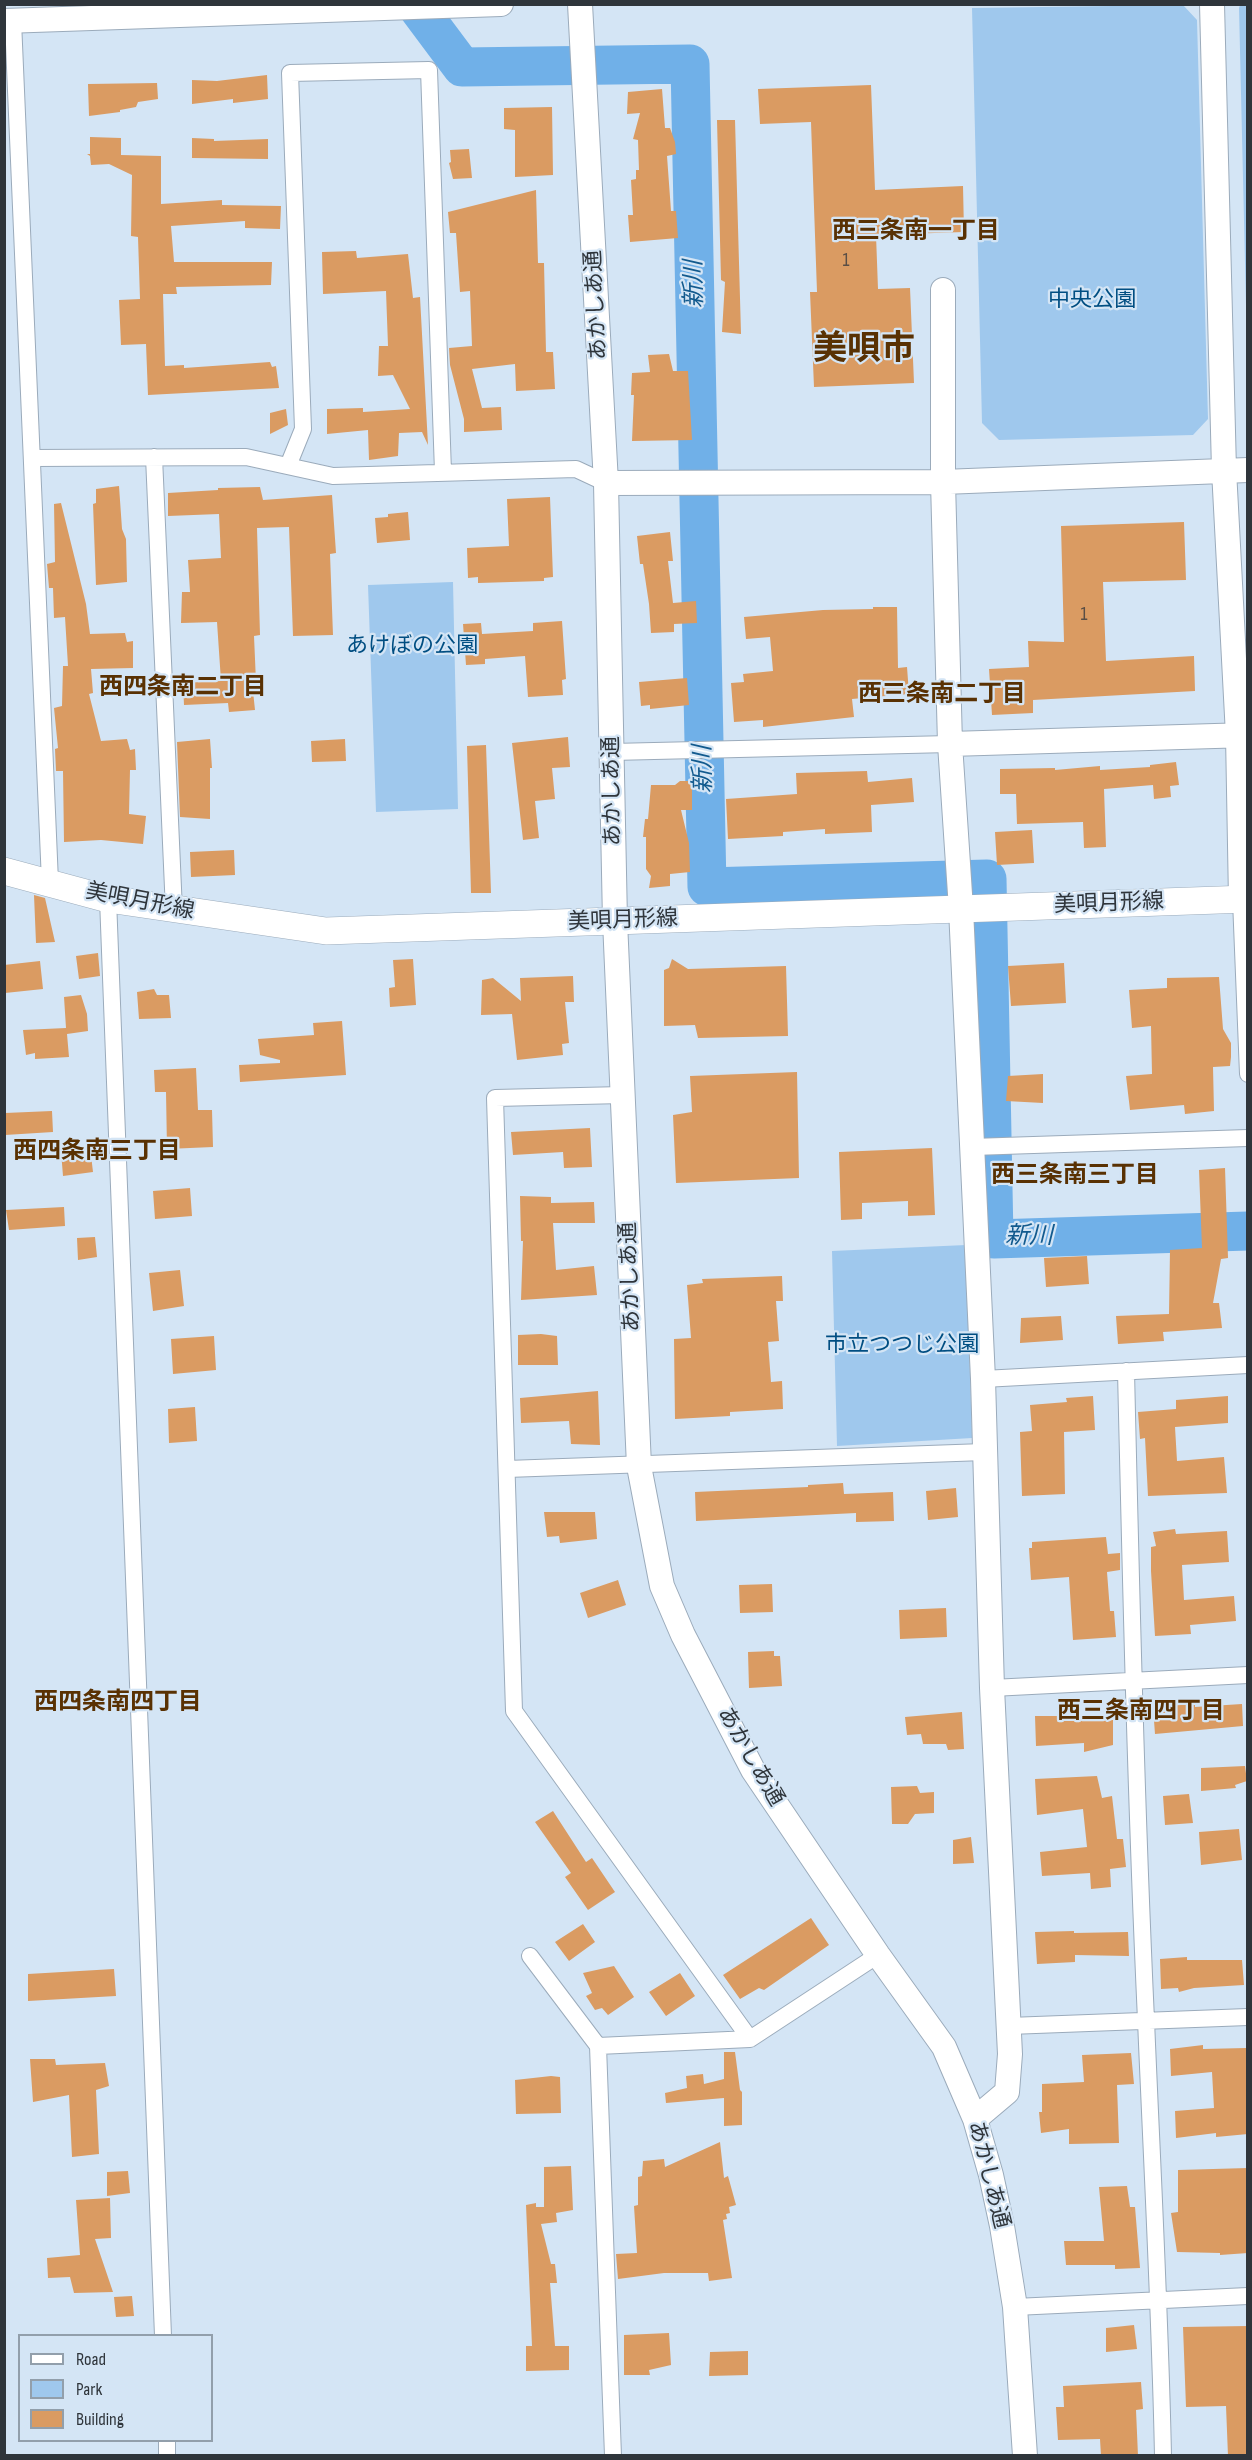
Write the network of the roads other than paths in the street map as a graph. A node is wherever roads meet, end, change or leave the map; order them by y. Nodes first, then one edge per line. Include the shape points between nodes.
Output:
1 (501, 4) edge
2 (580, 4) edge
3 (1212, 4) edge
4 (228, 10) edge
5 (9, 21) edge
6 (944, 290) dead end
7 (154, 457) junction
8 (32, 458) junction
9 (288, 466) junction
10 (1236, 470) edge
11 (443, 472) junction
12 (943, 482) junction
13 (606, 483) junction
14 (1243, 735) edge
15 (950, 744) junction
16 (612, 752) junction
17 (4, 871) edge
18 (50, 882) junction
19 (108, 899) junction
20 (1244, 899) edge
21 (961, 909) junction
22 (174, 910) junction
23 (615, 921) junction
24 (1248, 1074) edge
25 (623, 1095) junction
26 (1248, 1138) edge
27 (972, 1147) junction
28 (1248, 1365) edge
29 (1126, 1371) junction
30 (982, 1379) junction
31 (984, 1452) junction
32 (639, 1466) junction
33 (507, 1469) junction
34 (1248, 1675) edge
35 (1133, 1681) junction
36 (992, 1688) junction
37 (878, 1955) junction
38 (530, 1956) dead end
39 (1248, 2017) edge
40 (1146, 2021) junction
41 (1009, 2026) junction
42 (750, 2039) junction
43 (598, 2046) junction
44 (975, 2119) junction
45 (1248, 2296) edge
46 (1160, 2300) junction
47 (1015, 2307) junction
48 (163, 2334) edge
49 (613, 2456) edge
50 (1025, 2456) edge
51 (1163, 2456) edge

1 - 4 street
2 - 13 street, あかしあ通
3 - 10 street
4 - 5 street
5 - 8 street
6 - 12 street
7 - 8 street
7 - 9 street via 246,457
7 - 22 street
8 - 18 street
9 - 11 street via 333,476
9 - 11 street via 303,429 290,73 429,70
10 - 12 street
10 - 14 street
11 - 13 street via 576,469
12 - 13 street
12 - 15 street
13 - 16 street, あかしあ通
14 - 15 street
14 - 20 street
15 - 16 street
15 - 21 street
16 - 23 street, あかしあ通
17 - 18 main road, 美唄月形線
18 - 19 main road, 美唄月形線
19 - 22 main road, 美唄月形線
19 - 48 street
20 - 21 main road, 美唄月形線
20 - 24 street
21 - 23 main road, 美唄月形線
21 - 27 street
22 - 23 main road, 美唄月形線 via 326,931
23 - 25 street, あかしあ通
25 - 32 street, あかしあ通
25 - 33 street via 495,1098
26 - 27 street
27 - 30 street
28 - 29 street
29 - 30 street
29 - 35 street
30 - 31 street
31 - 32 street
31 - 36 street
32 - 33 street
32 - 37 street, あかしあ通 via 662,1586 684,1635 753,1770
33 - 42 street via 514,1711
34 - 35 street
35 - 36 street
35 - 40 street
36 - 41 street
37 - 42 street
37 - 44 street, あかしあ通 via 944,2047
38 - 43 street
39 - 40 street
40 - 41 street
40 - 46 street
41 - 44 street via 1007,2092
42 - 43 street
43 - 49 street
44 - 47 street, あかしあ通 via 1002,2226
45 - 46 street
46 - 47 street
46 - 51 street
47 - 50 street, あかしあ通

